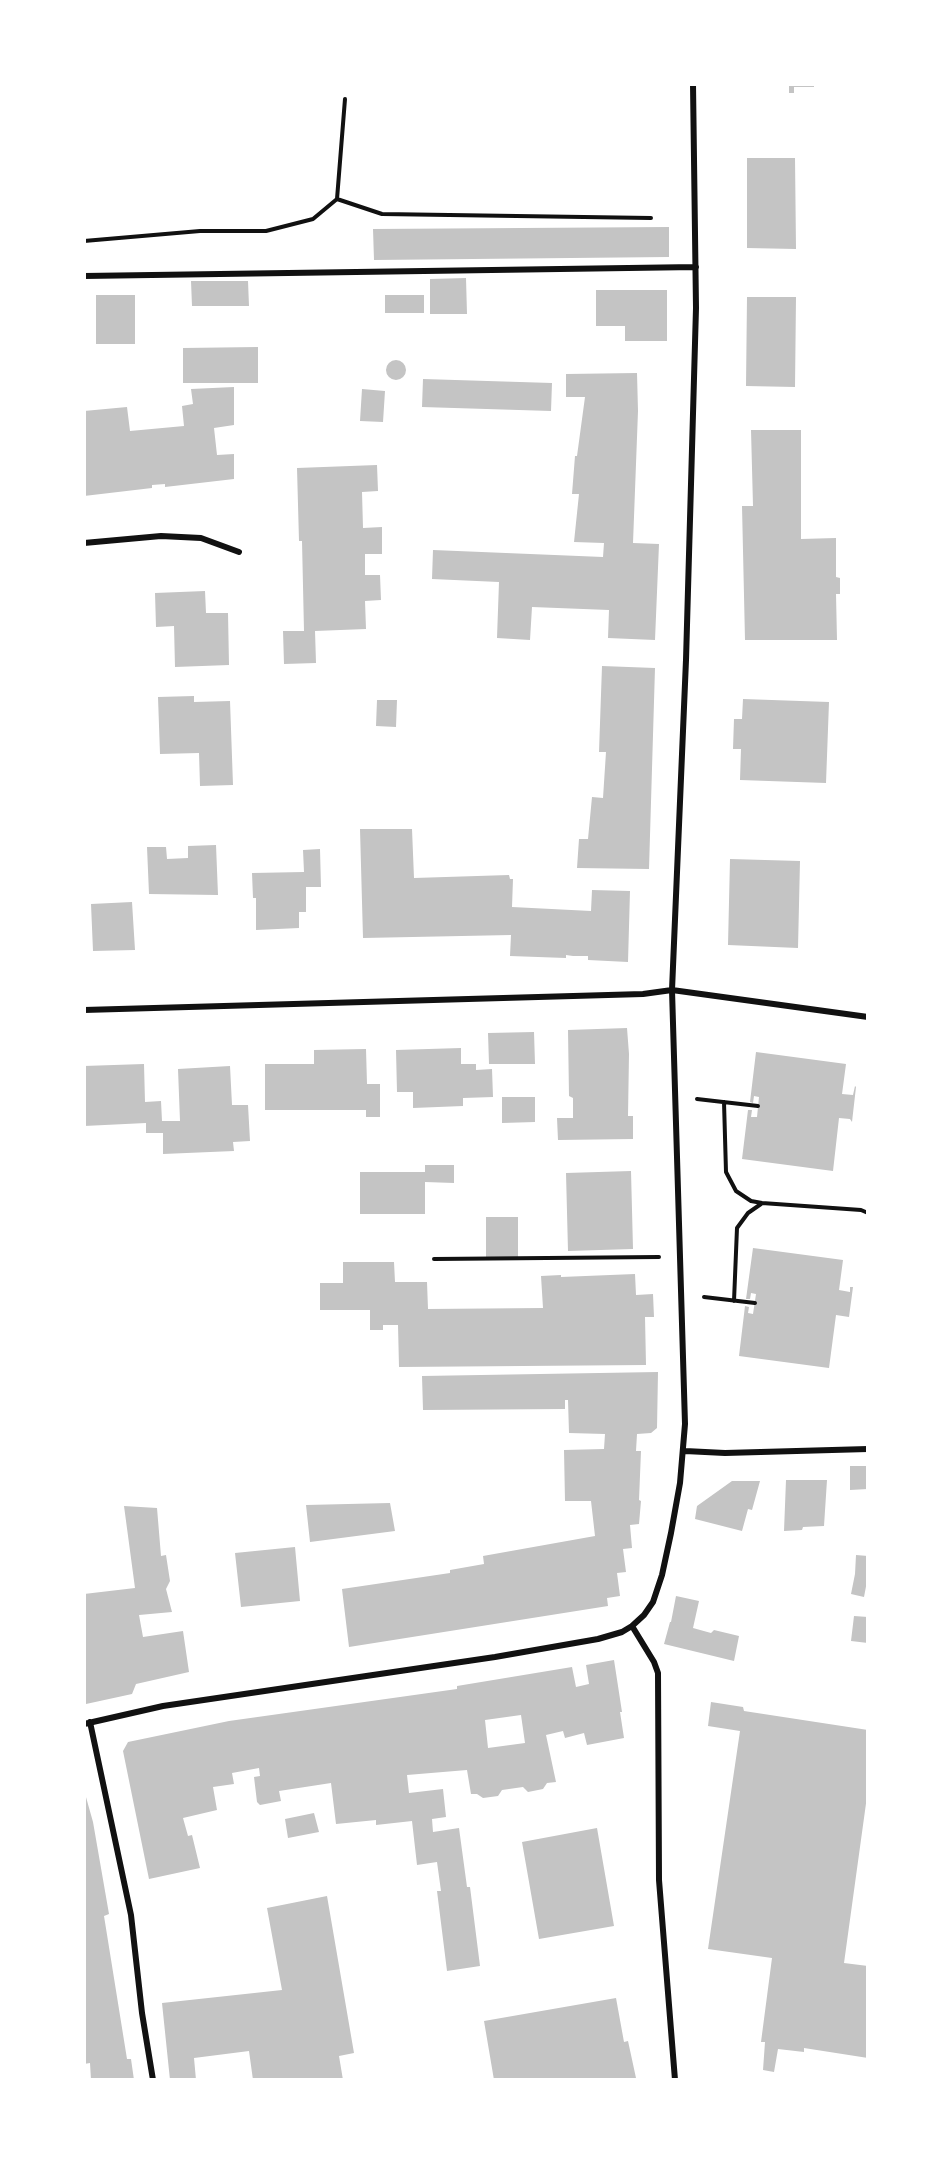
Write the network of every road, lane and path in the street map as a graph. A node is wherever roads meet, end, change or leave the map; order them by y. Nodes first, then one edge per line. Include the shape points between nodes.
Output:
1 (693, 84) edge
2 (345, 99) dead end
3 (337, 199) junction
4 (651, 218) dead end
5 (84, 241) edge
6 (696, 267) junction
7 (84, 276) edge
8 (84, 543) edge
9 (239, 552) dead end
10 (672, 990) junction
11 (84, 1010) edge
12 (868, 1017) edge
13 (704, 1100) dead end
14 (724, 1102) junction
15 (758, 1106) dead end
16 (762, 1203) junction
17 (868, 1213) edge
18 (681, 1257) junction
19 (434, 1259) dead end
20 (708, 1297) dead end
21 (734, 1301) junction
22 (755, 1303) dead end
23 (868, 1449) edge
24 (684, 1451) junction
25 (632, 1626) junction
26 (87, 1723) edge
27 (153, 2080) edge
28 (675, 2080) edge

1 - 6 street
2 - 3 path
3 - 4 path via 381,214
3 - 5 path via 313,219 266,231 200,231
6 - 7 street
6 - 10 street via 686,670
8 - 9 street via 171,536 201,538
10 - 11 street via 643,994
10 - 12 street
10 - 18 street
13 - 14 path
14 - 15 path
14 - 16 path via 726,1172 736,1191
16 - 17 path
16 - 21 path via 737,1228
18 - 19 path
18 - 24 street
20 - 21 path
21 - 22 path
23 - 24 street
24 - 25 street via 662,1575 653,1602
25 - 26 street via 586,1641 163,1706
25 - 28 street via 658,1672 659,1880
26 - 27 street via 131,1915

